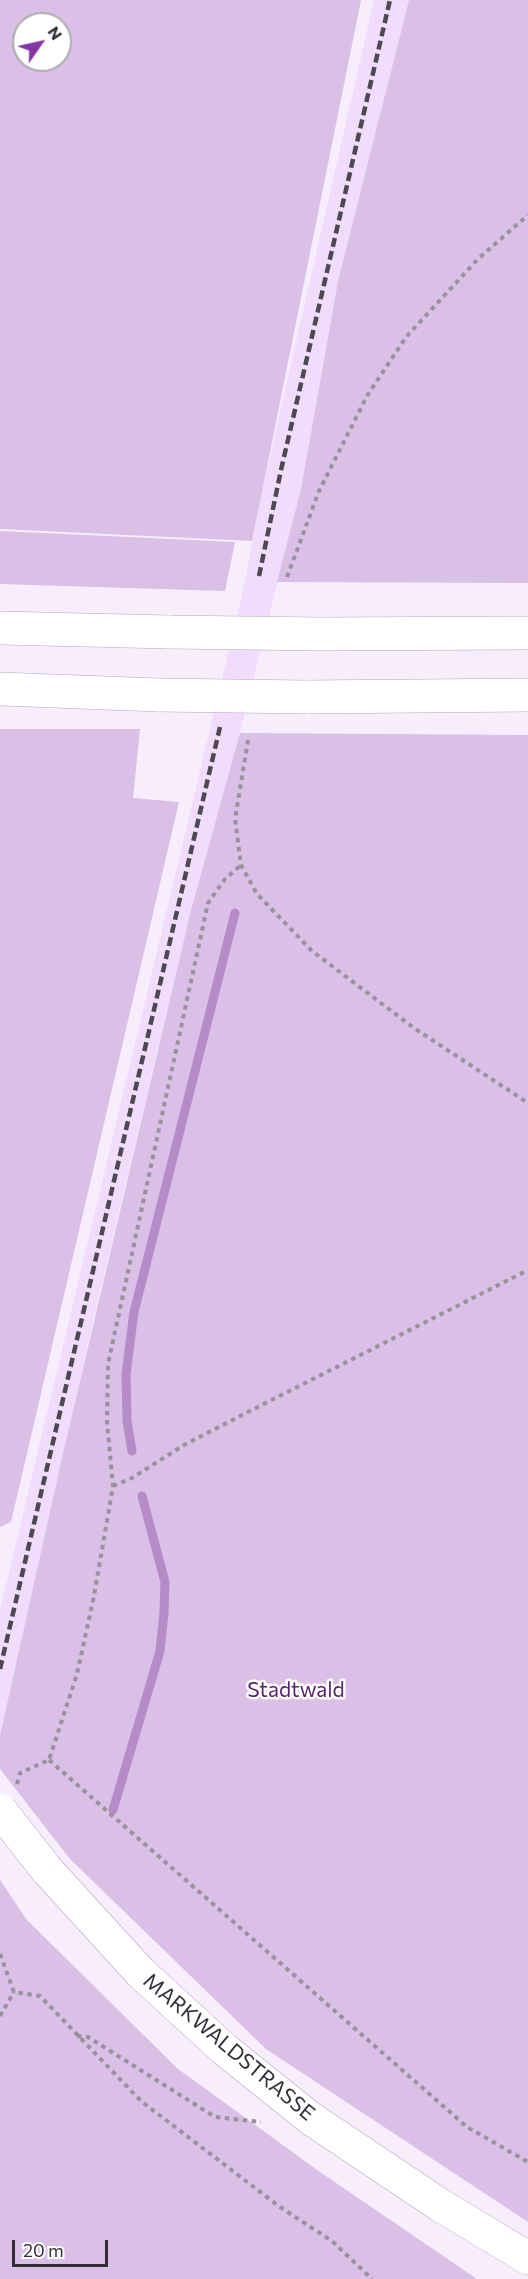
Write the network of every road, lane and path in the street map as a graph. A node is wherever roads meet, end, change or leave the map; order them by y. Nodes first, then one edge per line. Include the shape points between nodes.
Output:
1 (528, 215) edge
2 (287, 577) dead end
3 (0, 628) edge
4 (528, 633) edge
5 (0, 690) edge
6 (528, 695) edge
7 (248, 740) dead end
8 (241, 865) junction
9 (528, 1103) edge
10 (528, 1270) edge
11 (113, 1486) junction
12 (0, 1810) edge
13 (0, 1954) edge
14 (14, 1992) junction
15 (0, 2016) edge
16 (77, 2036) junction
17 (268, 2123) dead end
18 (528, 2162) edge
19 (528, 2258) edge
20 (372, 2279) edge

1 - 2 path via 478,259 406,337 367,396 319,491
3 - 4 main road, bridge
5 - 6 main road, bridge via 306,697
7 - 8 path via 235,819
8 - 9 path via 257,894 312,951 414,1028
8 - 11 path via 208,903 108,1364 107,1422
10 - 11 path via 205,1434
11 - 18 path via 77,1674 49,1761 467,2127
12 - 19 main road, MARKWALDSTRASSE, bridge via 46,1870 141,1973 250,2070 310,2118
13 - 14 path
14 - 15 path
14 - 16 path via 40,1996
16 - 17 path via 88,2037 215,2117
16 - 20 path via 141,2101 280,2207 332,2241

